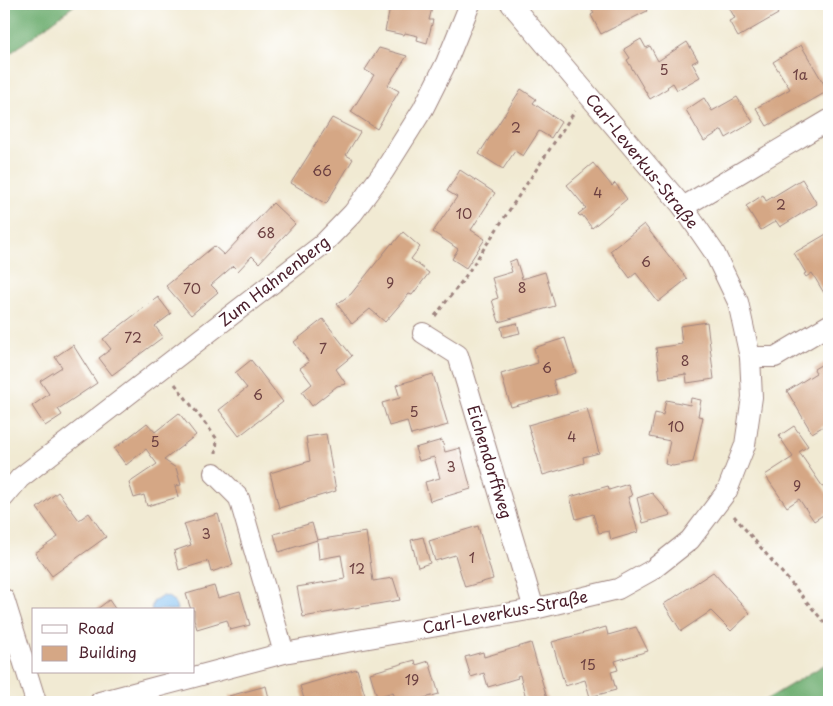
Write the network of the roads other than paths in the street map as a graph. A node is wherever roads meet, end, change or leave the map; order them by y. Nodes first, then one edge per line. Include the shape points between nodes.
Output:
1 (470, 4) edge
2 (511, 4) edge
3 (829, 120) edge
4 (683, 207) junction
5 (829, 325) edge
6 (423, 333) road end
7 (750, 357) junction
8 (214, 473) road end
9 (4, 497) edge
10 (4, 599) edge
11 (534, 610) junction
12 (284, 652) junction
13 (36, 702) edge
14 (100, 702) edge

1 - 9 street, Zum Hahnenberg via 423,109 384,171 353,212 322,245 20,478
2 - 4 street, Carl-Leverkus-Straße
3 - 4 street
4 - 7 street, Carl-Leverkus-Straße via 714,252 738,302
5 - 7 street via 775,357
6 - 11 street, Eichendorffweg via 458,355
7 - 11 street, Carl-Leverkus-Straße via 752,397 745,445 727,491 690,540 652,570 618,589
8 - 12 street via 239,498
10 - 13 street
11 - 12 street, Carl-Leverkus-Straße
12 - 14 street, Carl-Leverkus-Straße

